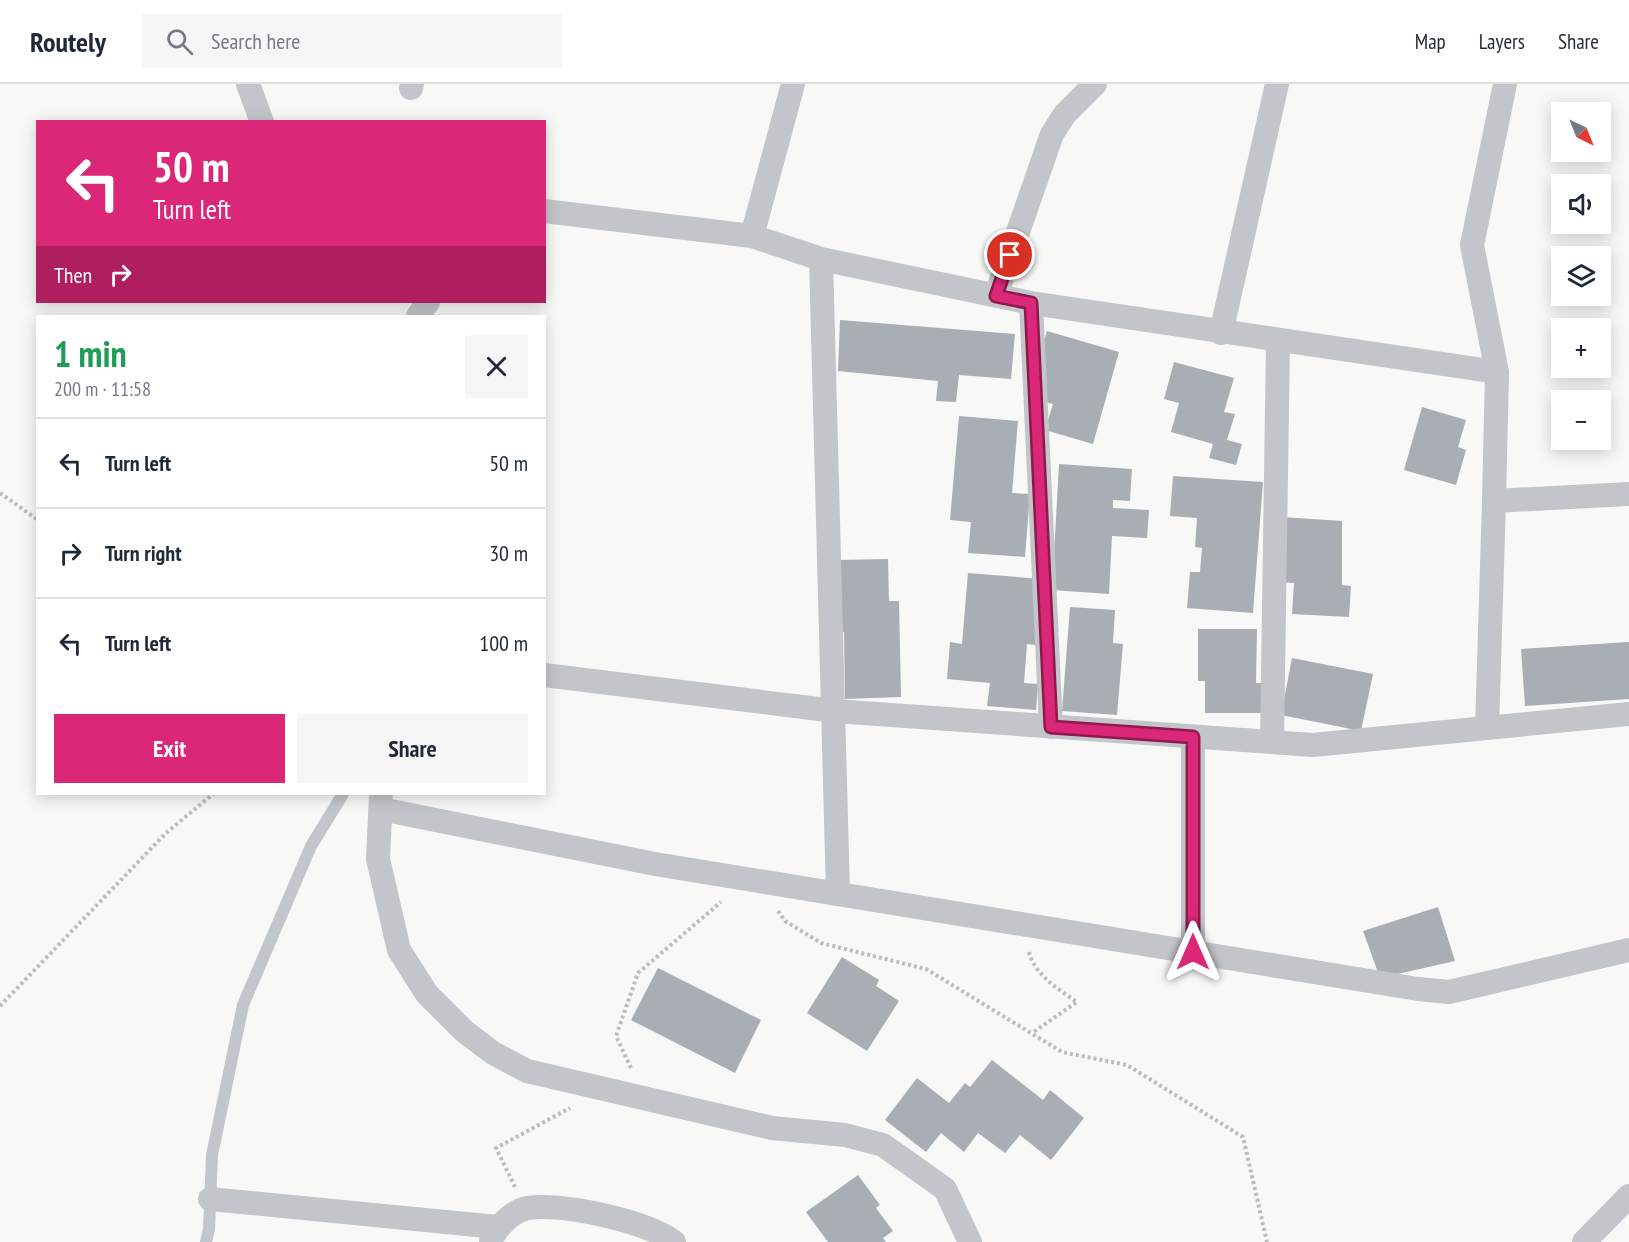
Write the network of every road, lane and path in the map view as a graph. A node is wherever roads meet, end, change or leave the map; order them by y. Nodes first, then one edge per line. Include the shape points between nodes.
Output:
1 (248, 84) edge
2 (793, 84) edge
3 (1095, 84) edge
4 (1276, 84) edge
5 (1505, 84) edge
6 (261, 120) edge
7 (546, 211) edge
8 (752, 236) junction
9 (821, 259) junction
10 (996, 296) junction
11 (427, 303) edge
12 (1031, 303) junction
13 (418, 315) edge
14 (1221, 333) junction
15 (1278, 341) junction
16 (1497, 372) junction
17 (0, 493) edge
18 (1629, 494) edge
19 (1494, 501) junction
20 (36, 519) edge
21 (546, 675) edge
22 (835, 711) junction
23 (1629, 714) edge
24 (1051, 727) junction
25 (1487, 728) junction
26 (1193, 737) junction
27 (1272, 742) junction
28 (212, 795) edge
29 (342, 795) edge
30 (381, 801) edge
31 (753, 880) junction
32 (838, 894) junction
33 (1023, 924) junction
34 (1629, 950) edge
35 (1193, 952) junction
36 (0, 1006) edge
37 (1031, 1034) junction
38 (605, 1089) junction
39 (645, 1098) junction
40 (1629, 1196) edge
41 (210, 1199) junction
42 (525, 1208) junction
43 (493, 1235) edge
44 (671, 1241) edge
45 (206, 1242) edge
46 (969, 1242) edge
47 (1267, 1242) edge
48 (1584, 1242) edge

1 - 6 street
2 - 8 street
3 - 10 street via 1065,114 1052,134
4 - 14 street
5 - 16 street via 1472,245
7 - 8 street
8 - 9 street
9 - 10 street
9 - 22 street
10 - 12 street
11 - 13 street
12 - 14 street
12 - 24 street
14 - 15 street
15 - 16 street
15 - 27 street
16 - 19 street
17 - 20 path
18 - 19 street
19 - 25 street
21 - 22 street
22 - 24 street
22 - 32 street
23 - 25 street
24 - 26 street
25 - 27 street via 1314,745
26 - 27 street
26 - 35 street
28 - 36 path via 166,833
29 - 41 lane via 311,846 243,1005 213,1155
30 - 31 street via 655,864
30 - 38 street via 378,859 399,950 427,994 493,1053 527,1071
31 - 32 street
31 - 37 path via 785,921 821,943 926,969
31 - 39 path via 638,973 616,1036
32 - 33 street
33 - 35 street
33 - 37 path via 1032,963 1077,1002
34 - 35 street via 1449,992
37 - 47 path via 1062,1052 1127,1065 1243,1137
38 - 39 street
38 - 42 path via 496,1148
39 - 46 street via 772,1128 845,1135 884,1145 945,1189
40 - 48 street
41 - 43 street
41 - 45 lane
42 - 43 street
42 - 44 street via 567,1208 657,1230

